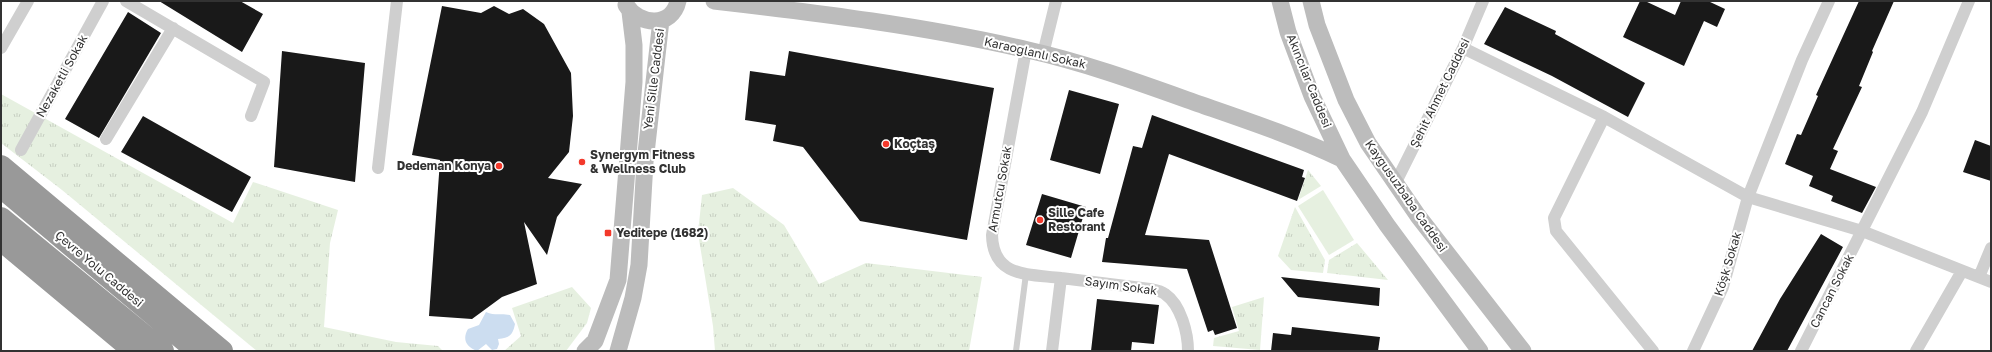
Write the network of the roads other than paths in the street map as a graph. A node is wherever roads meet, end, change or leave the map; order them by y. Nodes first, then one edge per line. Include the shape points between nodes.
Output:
1 (28, 1) edge
2 (103, 1) edge
3 (126, 1) edge
4 (397, 1) edge
5 (678, 1) edge
6 (714, 1) edge
7 (1056, 1) edge
8 (1280, 1) edge
9 (1311, 1) edge
10 (1483, 1) edge
11 (1829, 1) edge
12 (1969, 1) edge
13 (628, 6) edge
14 (661, 20) junction
15 (173, 28) junction
16 (1, 48) edge
17 (1464, 48) junction
18 (1026, 50) junction
19 (1043, 54) junction
20 (251, 116) dead end
21 (1604, 117) junction
22 (106, 139) dead end
23 (21, 150) dead end
24 (1342, 160) junction
25 (1, 166) edge
26 (378, 168) dead end
27 (1395, 184) junction
28 (1, 187) edge
29 (1748, 197) junction
30 (1, 218) edge
31 (1862, 231) junction
32 (1, 240) edge
33 (1991, 248) edge
34 (1962, 271) junction
35 (1026, 274) junction
36 (1979, 277) junction
37 (1061, 278) junction
38 (1991, 282) edge
39 (134, 351) edge
40 (163, 351) edge
41 (197, 351) edge
42 (222, 351) edge
43 (585, 351) edge
44 (618, 351) edge
45 (1016, 351) edge
46 (1052, 351) edge
47 (1188, 351) edge
48 (1480, 351) edge
49 (1523, 351) edge
50 (1653, 351) edge
51 (1694, 351) edge
52 (1801, 351) edge
53 (1916, 351) edge

1 - 16 street
2 - 23 street, Nezaketli Sokak
3 - 15 street
4 - 26 street
5 - 14 main road via 673,11
6 - 18 main road, Karaoğlanlı Sokak via 798,10 959,36
7 - 19 street
8 - 24 main road, Akıncılar Caddesi via 1288,32 1312,96
9 - 27 main road, Kaygusuzbaba Caddesi via 1317,25 1346,100 1368,143
10 - 17 street, Şehit Ahmet Caddesi
11 - 29 street, Köşk Sokak via 1802,60
12 - 31 street, Cancan Sokak via 1922,112
13 - 14 main road via 645,21
13 - 43 main road, Yeni Sille Caddesi via 634,45 634,82 618,280 595,341
14 - 44 main road, Yeni Sille Caddesi via 645,162 639,265
15 - 20 street via 264,82
15 - 22 street
17 - 21 street
17 - 27 street, Şehit Ahmet Caddesi
18 - 19 main road, Karaoğlanlı Sokak
18 - 35 street, Armutcu Sokak via 992,235 996,257 1004,267
19 - 24 main road, Karaoğlanlı Sokak via 1089,66 1281,132
21 - 29 street
21 - 50 street via 1554,218 1556,232
24 - 48 main road
25 - 42 highway
27 - 49 main road, Kaygusuzbaba Caddesi
28 - 41 highway, Çevre Yolu Caddesi
29 - 31 street
29 - 51 street, Köşk Sokak via 1723,287
30 - 40 highway, Çevre Yolu Caddesi
31 - 34 street
31 - 52 street, Cancan Sokak
32 - 39 highway
33 - 36 street
34 - 36 street
34 - 53 street
35 - 37 street, Armutcu Sokak
35 - 45 lane
36 - 38 street
37 - 46 street
37 - 47 street, Sayım Sokak via 1164,293 1173,301 1179,314 1185,329

